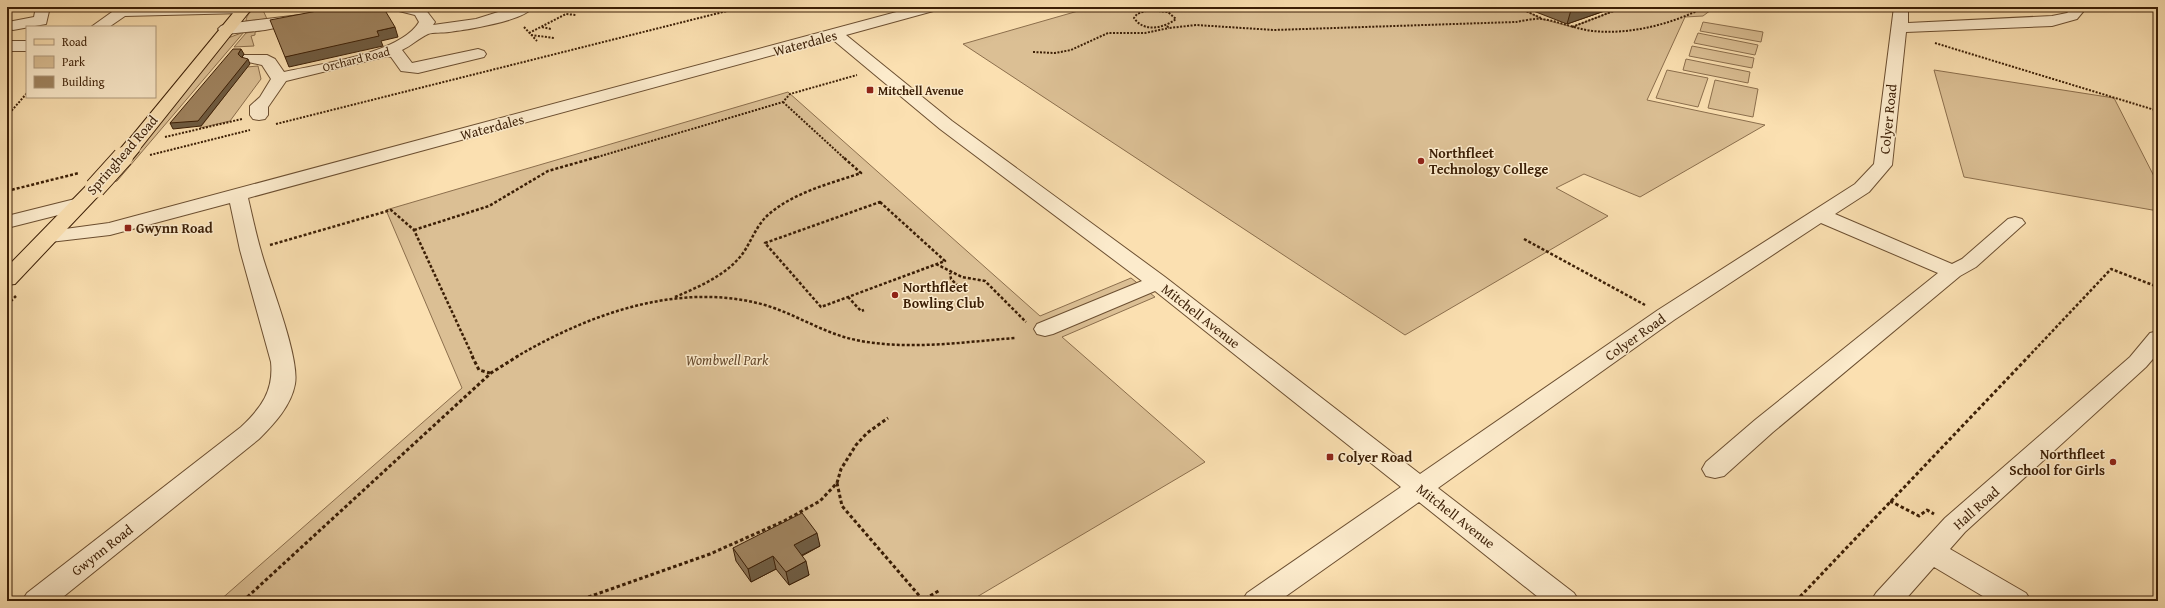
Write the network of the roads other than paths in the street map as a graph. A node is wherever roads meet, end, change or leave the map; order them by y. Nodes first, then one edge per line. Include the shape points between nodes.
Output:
1 (43, 7) edge
2 (400, 7) edge
3 (526, 7) edge
4 (932, 7) edge
5 (2080, 7) edge
6 (245, 8) edge
7 (125, 10) edge
8 (328, 10) edge
9 (1900, 17) edge
10 (11, 18) edge
11 (101, 26) edge
12 (226, 29) junction
13 (424, 30) junction
14 (835, 34) junction
15 (7, 41) edge
16 (7, 46) edge
17 (26, 46) edge
18 (389, 51) junction
19 (478, 54) dead end
20 (250, 58) dead end
21 (280, 78) junction
22 (262, 123) road end
23 (238, 196) junction
24 (79, 204) junction
25 (1819, 215) junction
26 (7, 222) edge
27 (2015, 223) dead end
28 (50, 236) junction
29 (1953, 272) junction
30 (1157, 282) junction
31 (14, 285) edge
32 (1045, 329) road end
33 (2158, 338) edge
34 (1715, 469) dead end
35 (1420, 488) junction
36 (1930, 552) junction
37 (37, 601) edge
38 (1257, 601) edge
39 (1564, 601) edge
40 (1886, 601) edge
41 (2016, 601) edge

1 - 10 street via 41,21
2 - 13 street via 423,15 427,22
3 - 13 street via 506,16 457,27
4 - 14 street, Waterdales
5 - 9 street via 2071,17 2052,21
6 - 7 street
6 - 12 main road, Springhead Road
7 - 11 street
8 - 12 street via 275,24
9 - 25 street, Colyer Road via 1883,165 1862,188
10 - 15 street
12 - 24 main road, Springhead Road, bridge via 133,146
13 - 18 street, Orchard Road via 408,43
14 - 23 street, Waterdales
14 - 30 street, Mitchell Avenue via 946,125
16 - 17 street
18 - 19 street via 398,54 407,68 420,68
18 - 21 street, Orchard Road
20 - 21 street via 261,58 269,62
21 - 22 street via 259,106
23 - 28 street, Waterdales via 110,229
23 - 37 street, Gwynn Road via 264,246 284,370 283,388 260,423 241,440
24 - 26 street
24 - 28 main road, Springhead Road
25 - 29 street
25 - 35 street, Colyer Road via 1666,315
27 - 29 street via 1969,263
28 - 31 main road, Springhead Road
29 - 34 street
30 - 32 street
30 - 35 street, Mitchell Avenue
33 - 36 street, Hall Road via 2138,362 1955,525
35 - 38 street, Colyer Road
35 - 39 street, Mitchell Avenue
36 - 40 street, Hall Road
36 - 41 street

